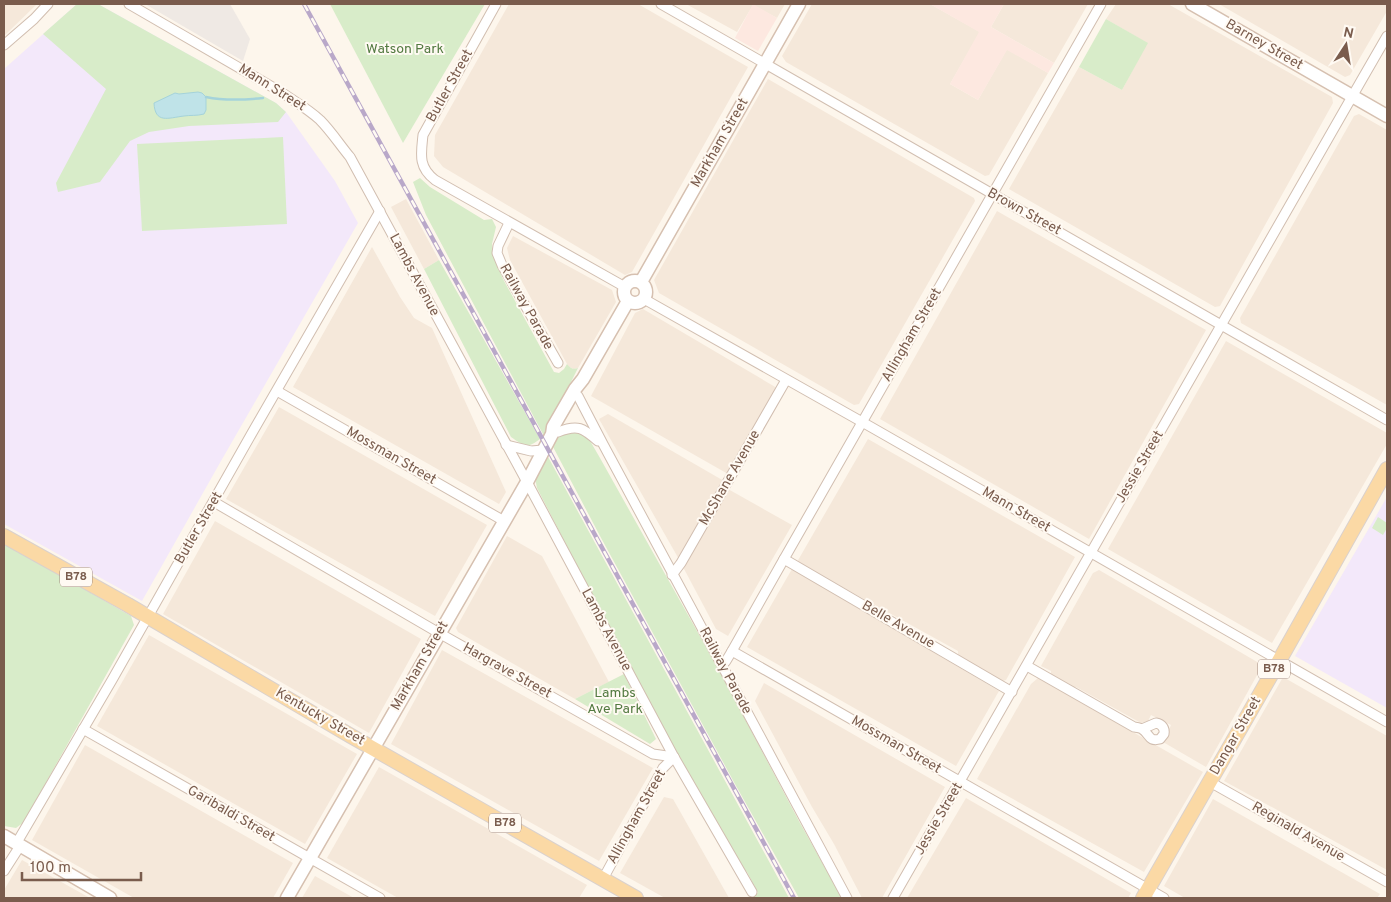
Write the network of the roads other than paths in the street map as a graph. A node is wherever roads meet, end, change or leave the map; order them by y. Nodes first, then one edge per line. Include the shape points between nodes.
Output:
1 (48, 4) edge
2 (129, 4) edge
3 (496, 4) edge
4 (661, 4) edge
5 (799, 4) edge
6 (1101, 4) edge
7 (1192, 4) edge
8 (1387, 36) edge
9 (4, 45) edge
10 (765, 64) junction
11 (1352, 96) junction
12 (1387, 116) edge
13 (992, 194) junction
14 (380, 211) junction
15 (509, 222) junction
16 (641, 282) junction
17 (625, 287) junction
18 (644, 299) junction
19 (628, 301) junction
20 (1221, 326) junction
21 (558, 364) dead end
22 (583, 379) junction
23 (786, 380) junction
24 (277, 391) junction
25 (578, 396) junction
26 (1387, 420) edge
27 (863, 422) junction
28 (555, 433) junction
29 (602, 444) junction
30 (506, 445) junction
31 (543, 450) junction
32 (1387, 469) edge
33 (527, 482) junction
34 (214, 502) junction
35 (504, 521) junction
36 (4, 536) edge
37 (1091, 553) junction
38 (784, 559) junction
39 (672, 575) junction
40 (148, 617) junction
41 (439, 633) junction
42 (732, 651) junction
43 (1279, 661) junction
44 (722, 666) junction
45 (1027, 666) junction
46 (1012, 692) junction
47 (1387, 722) edge
48 (83, 729) junction
49 (1142, 729) dead end
50 (373, 748) junction
51 (674, 757) junction
52 (960, 782) junction
53 (1210, 782) junction
54 (4, 836) edge
55 (18, 845) junction
56 (310, 859) junction
57 (4, 871) edge
58 (603, 879) junction
59 (1387, 882) edge
60 (752, 892) dead end
61 (1145, 894) edge
62 (110, 898) edge
63 (287, 898) edge
64 (380, 898) edge
65 (636, 898) edge
66 (847, 898) edge
67 (893, 898) edge
68 (1164, 898) edge

1 - 9 street
2 - 14 street, Mann Street via 281,92 320,120 350,157
3 - 15 street, Butler Street via 423,135 421,156 426,173 435,180
4 - 10 street, Brown Street
5 - 10 street, Markham Street
6 - 13 street, Allingham Street
7 - 11 street, Barney Street
8 - 11 street, Jessie Street
10 - 13 street, Brown Street
10 - 16 street, Markham Street
11 - 12 street, Barney Street
11 - 20 street, Jessie Street
13 - 20 street, Brown Street
13 - 27 street, Allingham Street
14 - 24 street, Butler Street
14 - 30 street, Lambs Avenue
15 - 17 street
15 - 21 street, Railway Parade via 497,253
16 - 17 street via 630,282
16 - 18 street via 646,288
17 - 19 street
18 - 19 street via 636,303
18 - 23 street, Mann Street
19 - 22 street, Markham Street
20 - 26 street, Brown Street
20 - 37 street, Jessie Street
22 - 25 street, Markham Street
22 - 28 street, Markham Street via 553,427
23 - 27 street, Mann Street
23 - 39 street, McShane Avenue
24 - 34 street, Butler Street
24 - 35 street, Mossman Street
25 - 28 street, Markham Street
25 - 29 street, Railway Parade
27 - 37 street, Mann Street
27 - 38 street, Allingham Street
28 - 29 street, Railway Parade via 569,427 581,428
28 - 31 street, Markham Street
29 - 39 street, Railway Parade
30 - 31 street via 531,451
30 - 33 street, Lambs Avenue
31 - 33 street, Markham Street
32 - 43 main road, Dangar Street / B78
33 - 35 street, Markham Street
33 - 51 street, Lambs Avenue
34 - 40 street, Butler Street
34 - 41 street, Hargrave Street
35 - 41 street, Markham Street
36 - 40 main road, Kentucky Street / B78
37 - 43 street, Mann Street
37 - 45 street, Jessie Street
38 - 42 street, Allingham Street
38 - 46 street, Belle Avenue
39 - 44 street, Railway Parade
40 - 48 street, Butler Street
40 - 50 main road, Kentucky Street / B78
41 - 50 street, Markham Street
41 - 51 street, Hargrave Street via 653,754
42 - 44 street, Allingham Street
42 - 52 street, Mossman Street
43 - 47 street, Mann Street
43 - 53 main road, Dangar Street / B78
44 - 66 street, Railway Parade
45 - 46 street, Jessie Street
45 - 49 street
46 - 52 street, Jessie Street
48 - 55 street, Butler Street
48 - 56 street, Garibaldi Street
50 - 56 street, Markham Street
50 - 58 main road, Kentucky Street / B78
51 - 58 street, Allingham Street via 663,768
51 - 60 street, Lambs Avenue
52 - 61 street, Mossman Street
52 - 67 street, Jessie Street
53 - 59 street, Reginald Avenue
53 - 61 main road, Dangar Street / B78
54 - 55 street
55 - 57 street, Butler Street
55 - 62 street
56 - 63 street, Markham Street
56 - 64 street, Garibaldi Street
58 - 65 main road, Kentucky Street / B78
61 - 68 street, Mossman Street

